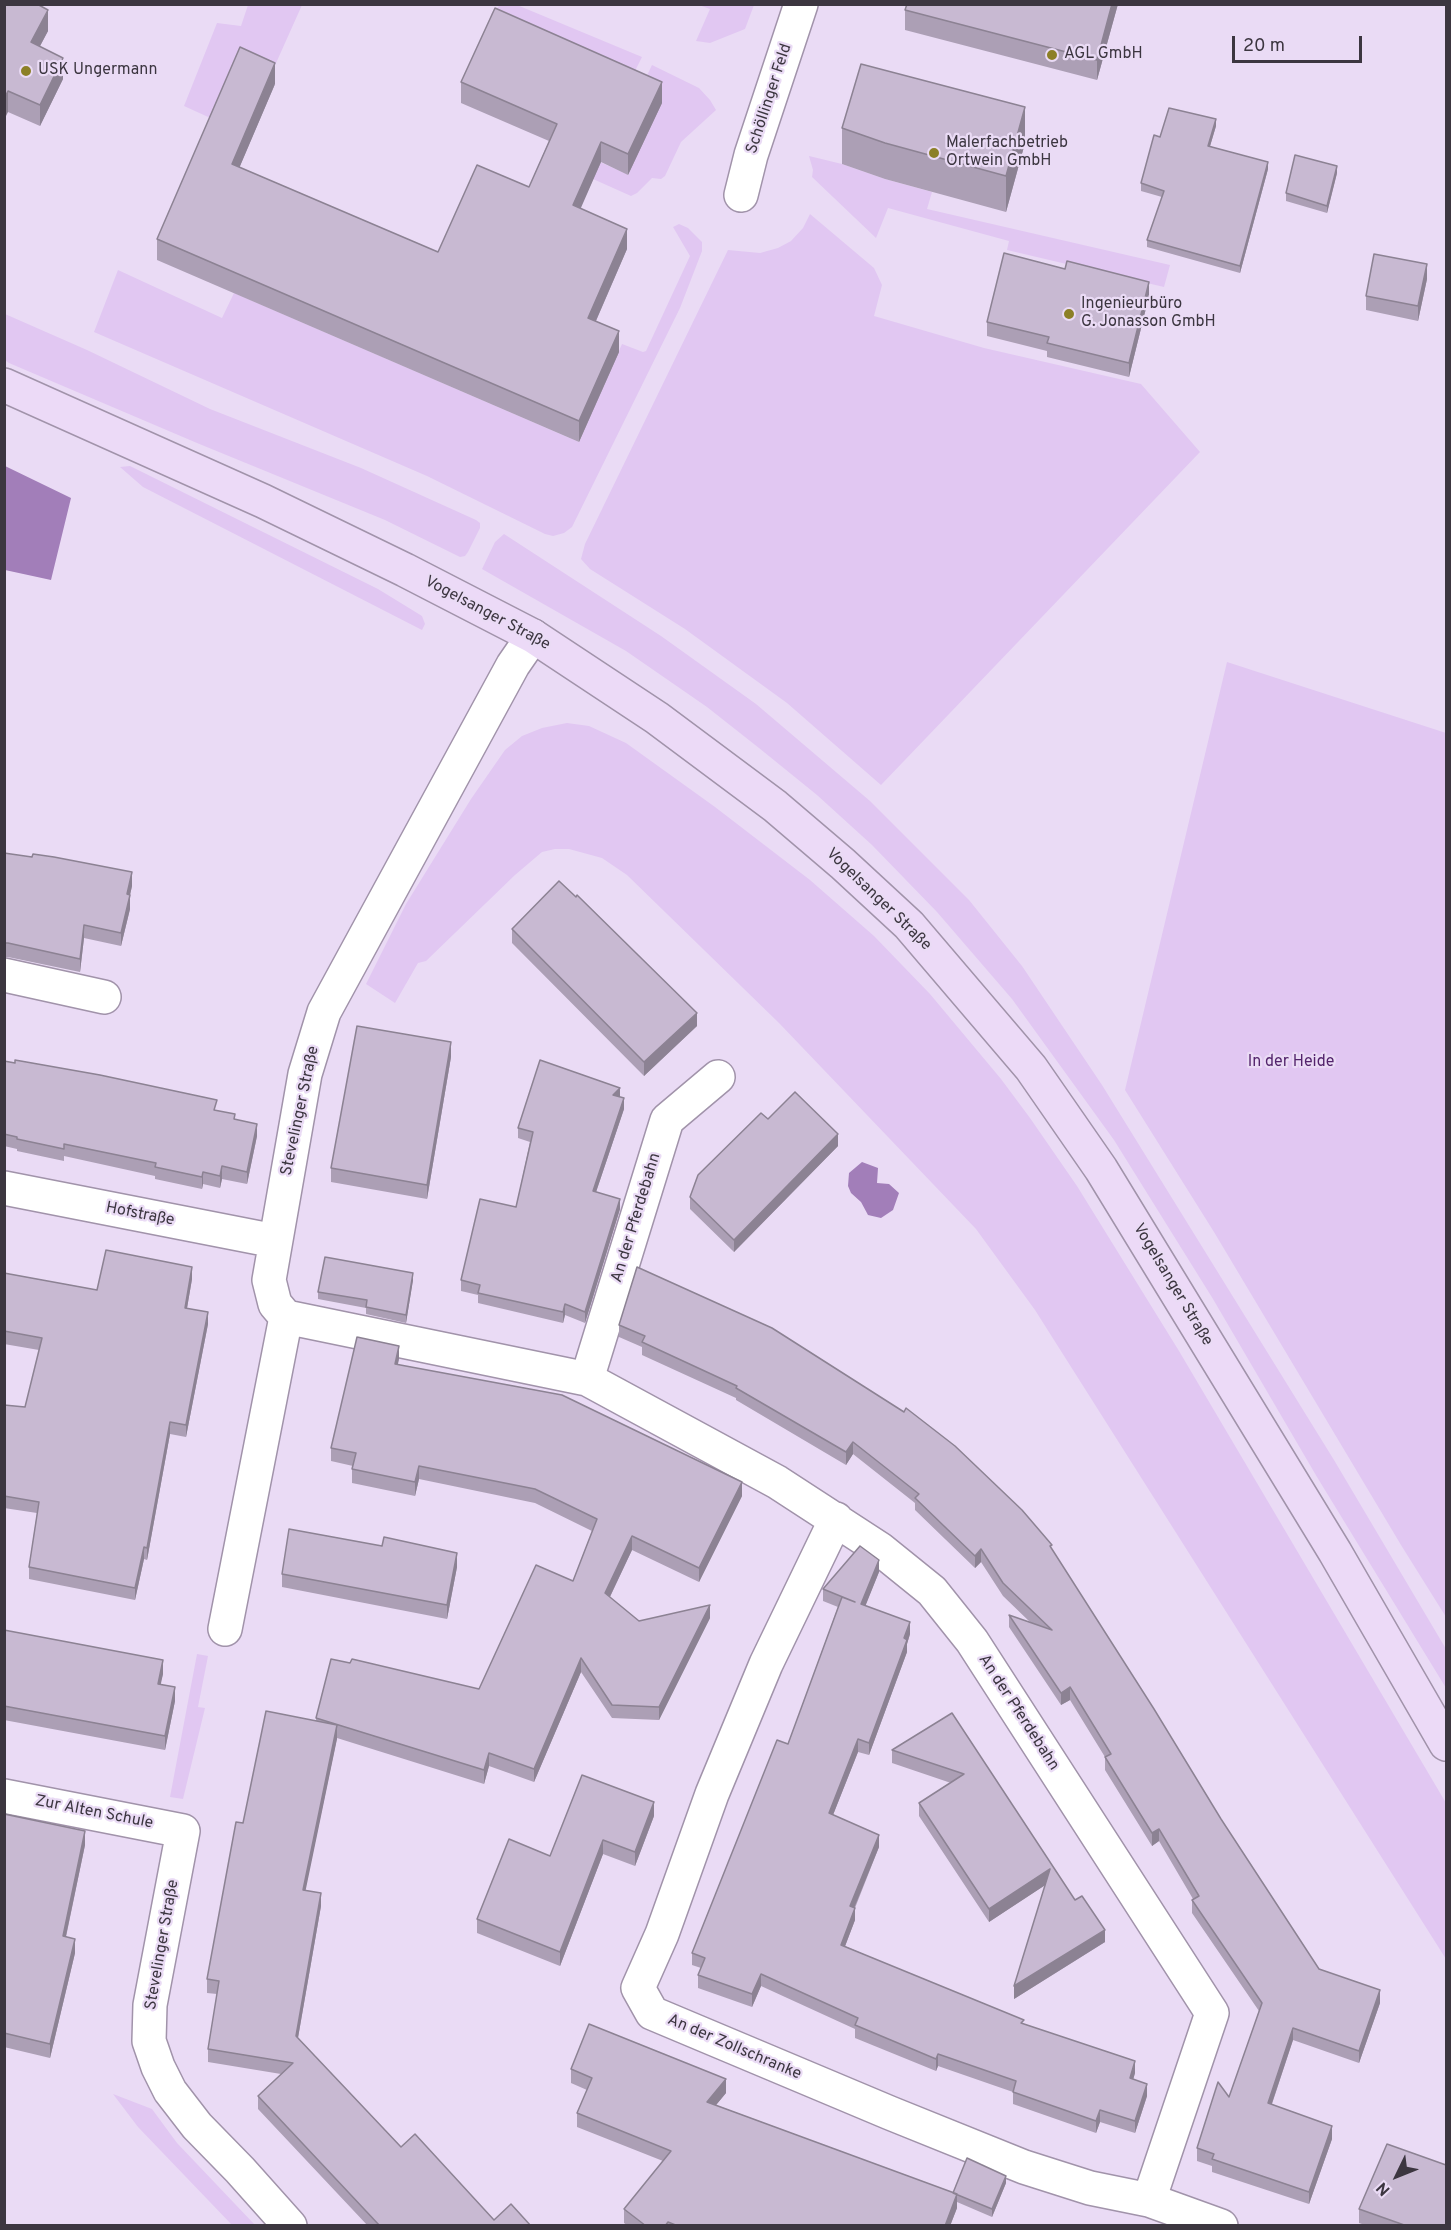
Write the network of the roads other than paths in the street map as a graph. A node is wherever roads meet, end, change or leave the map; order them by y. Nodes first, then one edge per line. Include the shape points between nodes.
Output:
1 (801, 4) edge
2 (741, 195) dead end
3 (4, 385) edge
4 (533, 636) junction
5 (4, 975) edge
6 (104, 997) dead end
7 (718, 1077) dead end
8 (4, 1188) edge
9 (275, 1241) junction
10 (286, 1317) junction
11 (587, 1378) junction
12 (836, 1519) junction
13 (225, 1629) dead end
14 (1446, 1744) edge
15 (4, 1796) edge
16 (183, 1831) joint
17 (1149, 2200) junction
18 (290, 2226) edge
19 (1221, 2226) edge

1 - 2 street, Schöllinger Feld
3 - 4 main road, Vogelsanger Straße via 263,501
4 - 9 street, Stevelinger Straße via 513,665 324,1012 305,1074
4 - 14 main road, Vogelsanger Straße via 657,718 775,806 843,864 909,925 1031,1068 1101,1169 1335,1552
5 - 6 street
7 - 11 street, An der Pferdebahn via 667,1120
8 - 9 street, Hofstraße
9 - 10 street, Stevelinger Straße via 269,1280 275,1304
10 - 11 street, An der Pferdebahn
10 - 13 street
11 - 12 street, An der Pferdebahn via 777,1482
12 - 17 street, An der Pferdebahn via 932,1592 972,1641 1212,2013
12 - 17 street, An der Zollschranke via 766,1664 638,1988 652,2013 814,2082 1024,2167 1090,2188
15 - 16 street, Zur Alten Schule
16 - 18 street, Stevelinger Straße via 150,2005 149,2041 170,2091 197,2126
17 - 19 street, An der Zollschranke

